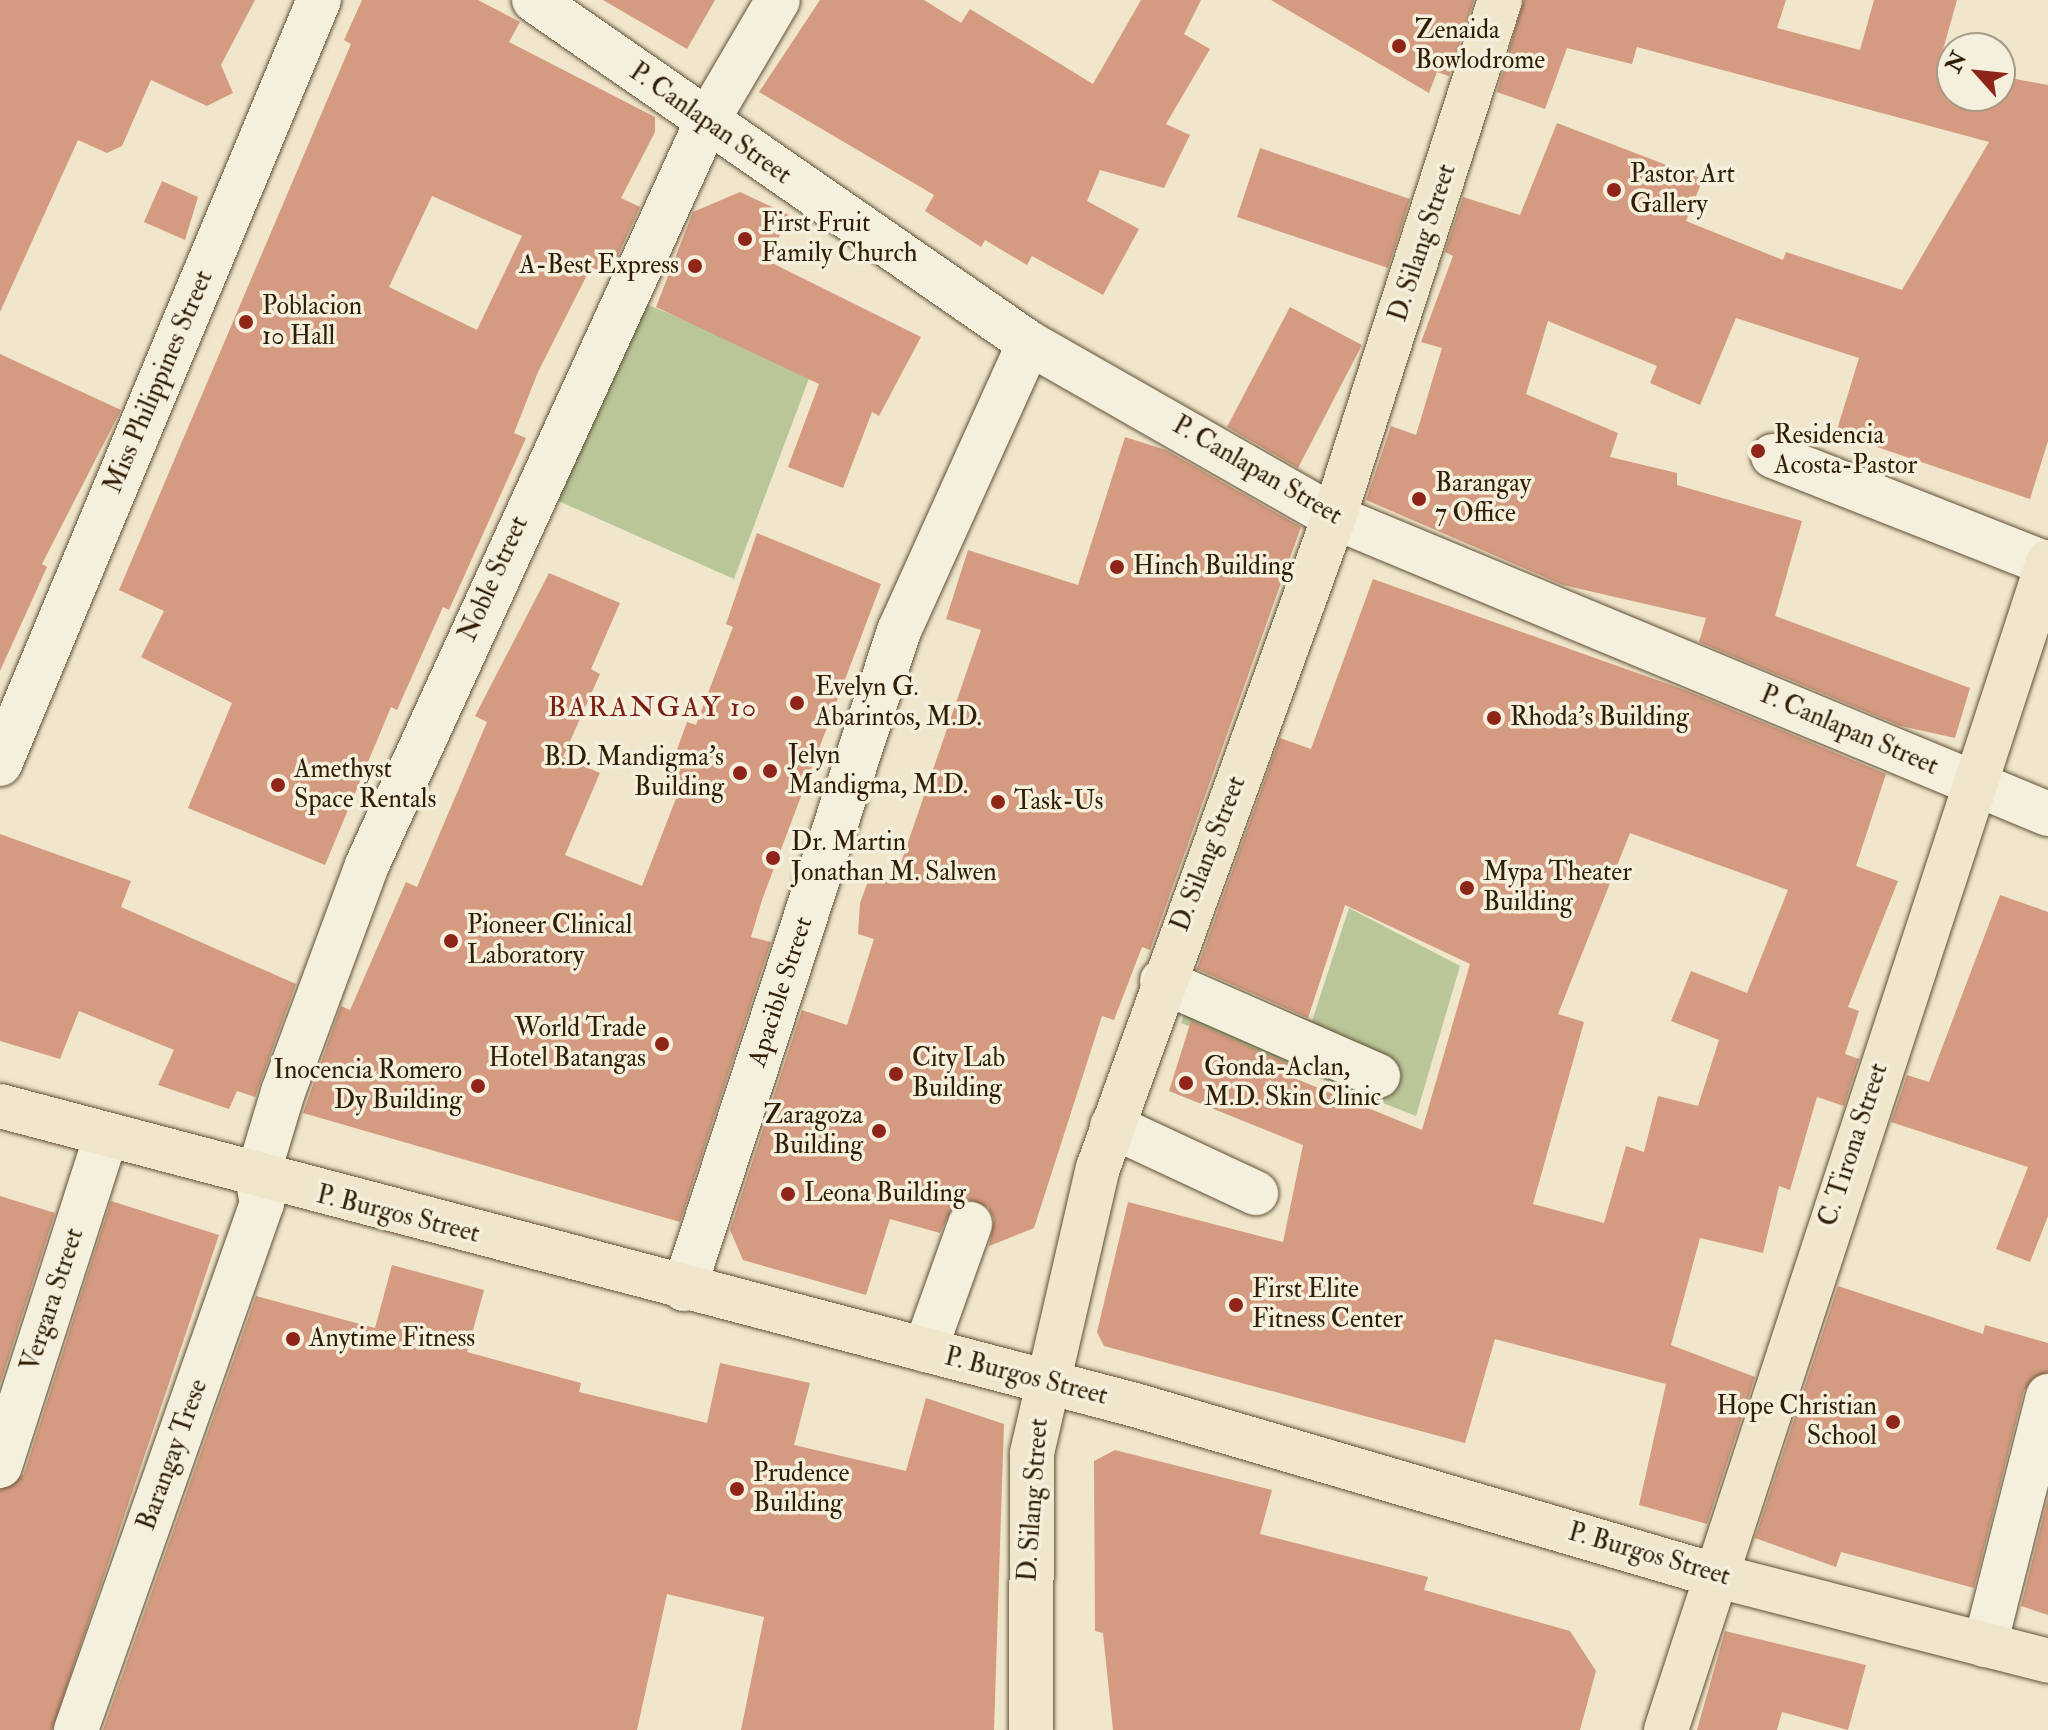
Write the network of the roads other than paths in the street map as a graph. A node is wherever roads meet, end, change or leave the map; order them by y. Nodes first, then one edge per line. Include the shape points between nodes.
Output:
1 (319, 0) edge
2 (534, 0) edge
3 (778, 0) edge
4 (1500, 0) edge
5 (707, 121) junction
6 (1029, 343) junction
7 (1773, 456) dead end
8 (1334, 517) junction
9 (2048, 563) edge
10 (0, 764) edge
11 (1971, 782) junction
12 (2048, 814) edge
13 (1162, 981) junction
14 (1378, 1076) dead end
15 (0, 1106) edge
16 (1112, 1126) junction
17 (106, 1135) junction
18 (257, 1178) junction
19 (1256, 1193) dead end
20 (970, 1224) dead end
21 (684, 1289) junction
22 (925, 1350) junction
23 (1045, 1382) junction
24 (2048, 1396) edge
25 (0, 1466) edge
26 (1714, 1575) junction
27 (1985, 1645) junction
28 (2048, 1661) edge
29 (76, 1730) edge
30 (1031, 1730) edge
31 (1666, 1730) edge

1 - 10 street, Miss Philippines Street
2 - 5 street, P. Canlapan Street
3 - 5 street, Noble Street
4 - 8 main road, D. Silang Street
5 - 6 street, P. Canlapan Street
5 - 18 street, Noble Street via 367,865
6 - 8 street, P. Canlapan Street
6 - 21 street, Apacible Street via 899,631
7 - 9 street
8 - 11 street, P. Canlapan Street
8 - 13 main road, D. Silang Street
9 - 11 main road, C. Tirona Street
11 - 12 street, P. Canlapan Street
11 - 26 main road, C. Tirona Street
13 - 14 street
13 - 16 main road, D. Silang Street
15 - 17 main road, P. Burgos Street
16 - 19 street
16 - 23 main road, D. Silang Street
17 - 18 main road, P. Burgos Street
17 - 25 street, Vergara Street
18 - 21 main road, P. Burgos Street
18 - 29 street, Barangay Trese via 262,1203
20 - 22 street
21 - 22 main road, P. Burgos Street
22 - 23 main road, P. Burgos Street
23 - 26 main road, P. Burgos Street
23 - 30 main road, D. Silang Street via 1032,1453
24 - 27 street
26 - 27 main road, P. Burgos Street
26 - 31 main road, C. Tirona Street
27 - 28 main road, P. Burgos Street

